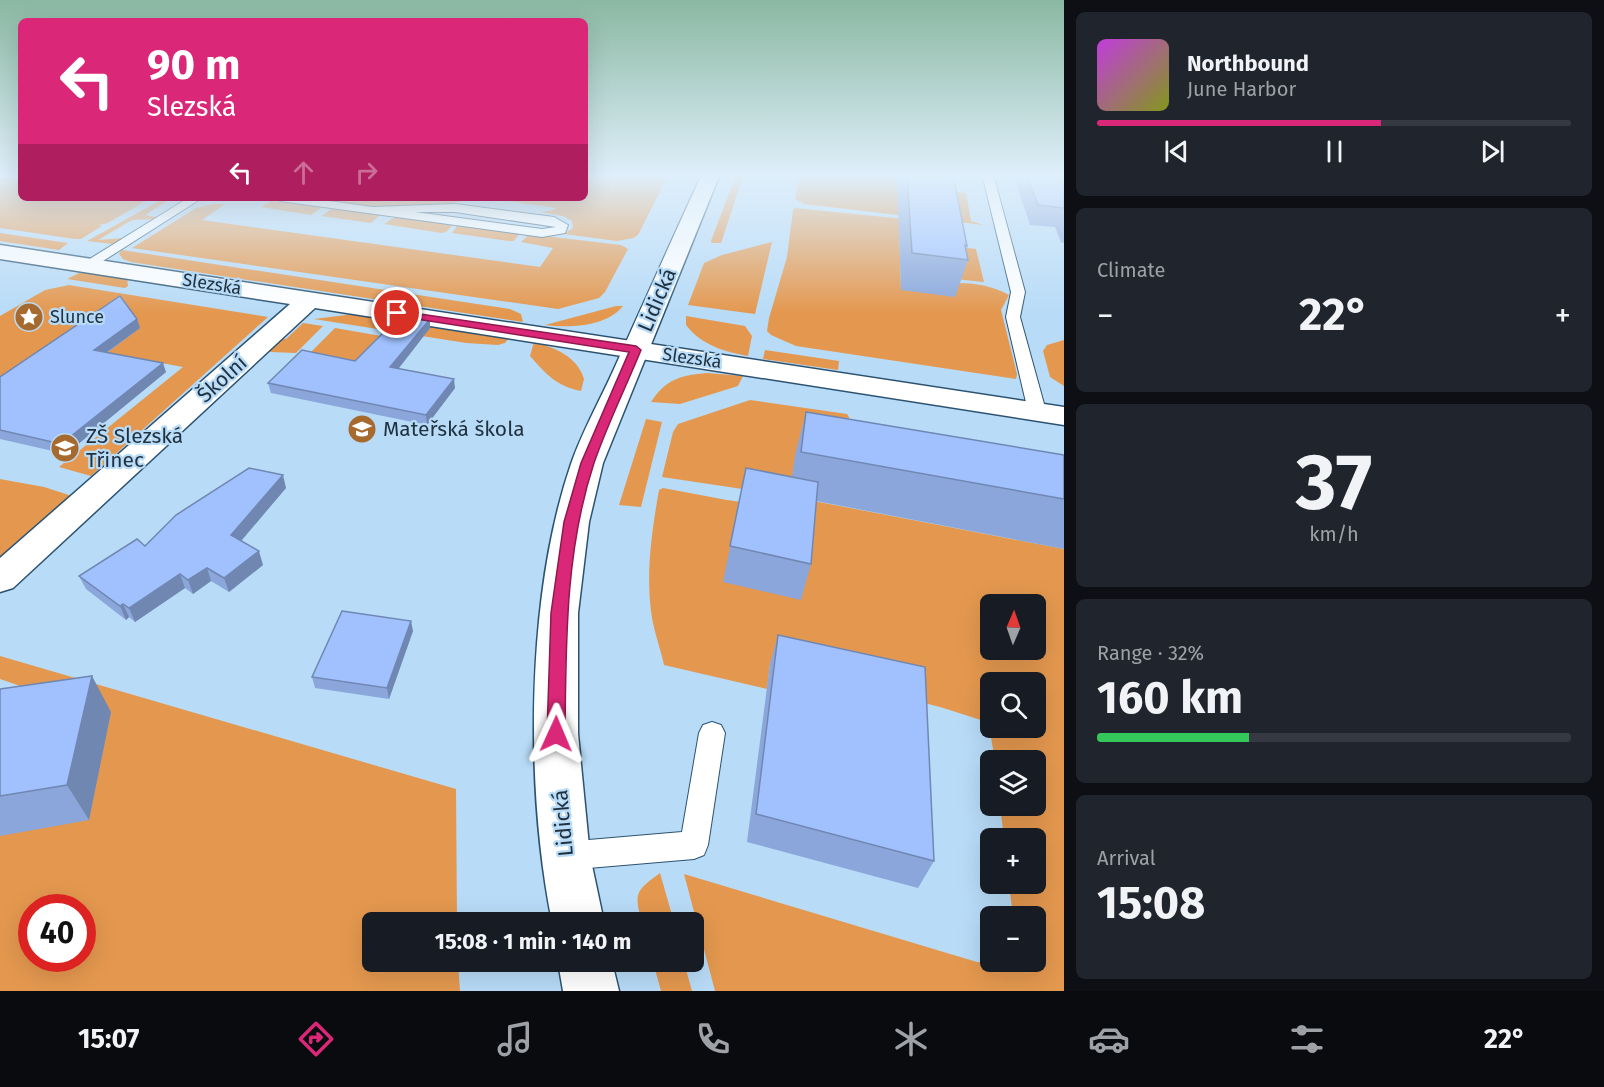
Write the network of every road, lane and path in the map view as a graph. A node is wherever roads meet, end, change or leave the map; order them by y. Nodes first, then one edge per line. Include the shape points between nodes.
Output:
1 (160, 220) edge
2 (449, 220) edge
3 (548, 220) edge
4 (691, 220) edge
5 (999, 220) edge
6 (0, 252) edge
7 (87, 265) junction
8 (310, 299) junction
9 (636, 350) junction
10 (1037, 411) junction
11 (1064, 416) edge
12 (0, 579) edge
13 (712, 733) dead end
14 (565, 856) junction
15 (576, 912) edge
16 (587, 972) edge
17 (591, 991) edge

1 - 7 lane
2 - 3 lane via 542,233 561,230 562,225
4 - 9 street, Lidická
5 - 10 lane via 1018,292 1013,317
6 - 7 street, Slezská
7 - 8 street, Slezská
8 - 9 street, Slezská
8 - 12 street, Školní
9 - 10 street, Slezská
9 - 14 street, Lidická via 587,463 572,522 558,613 556,734
10 - 11 street, Slezská
13 - 14 lane via 694,845
14 - 15 street, Lidická
16 - 17 street

